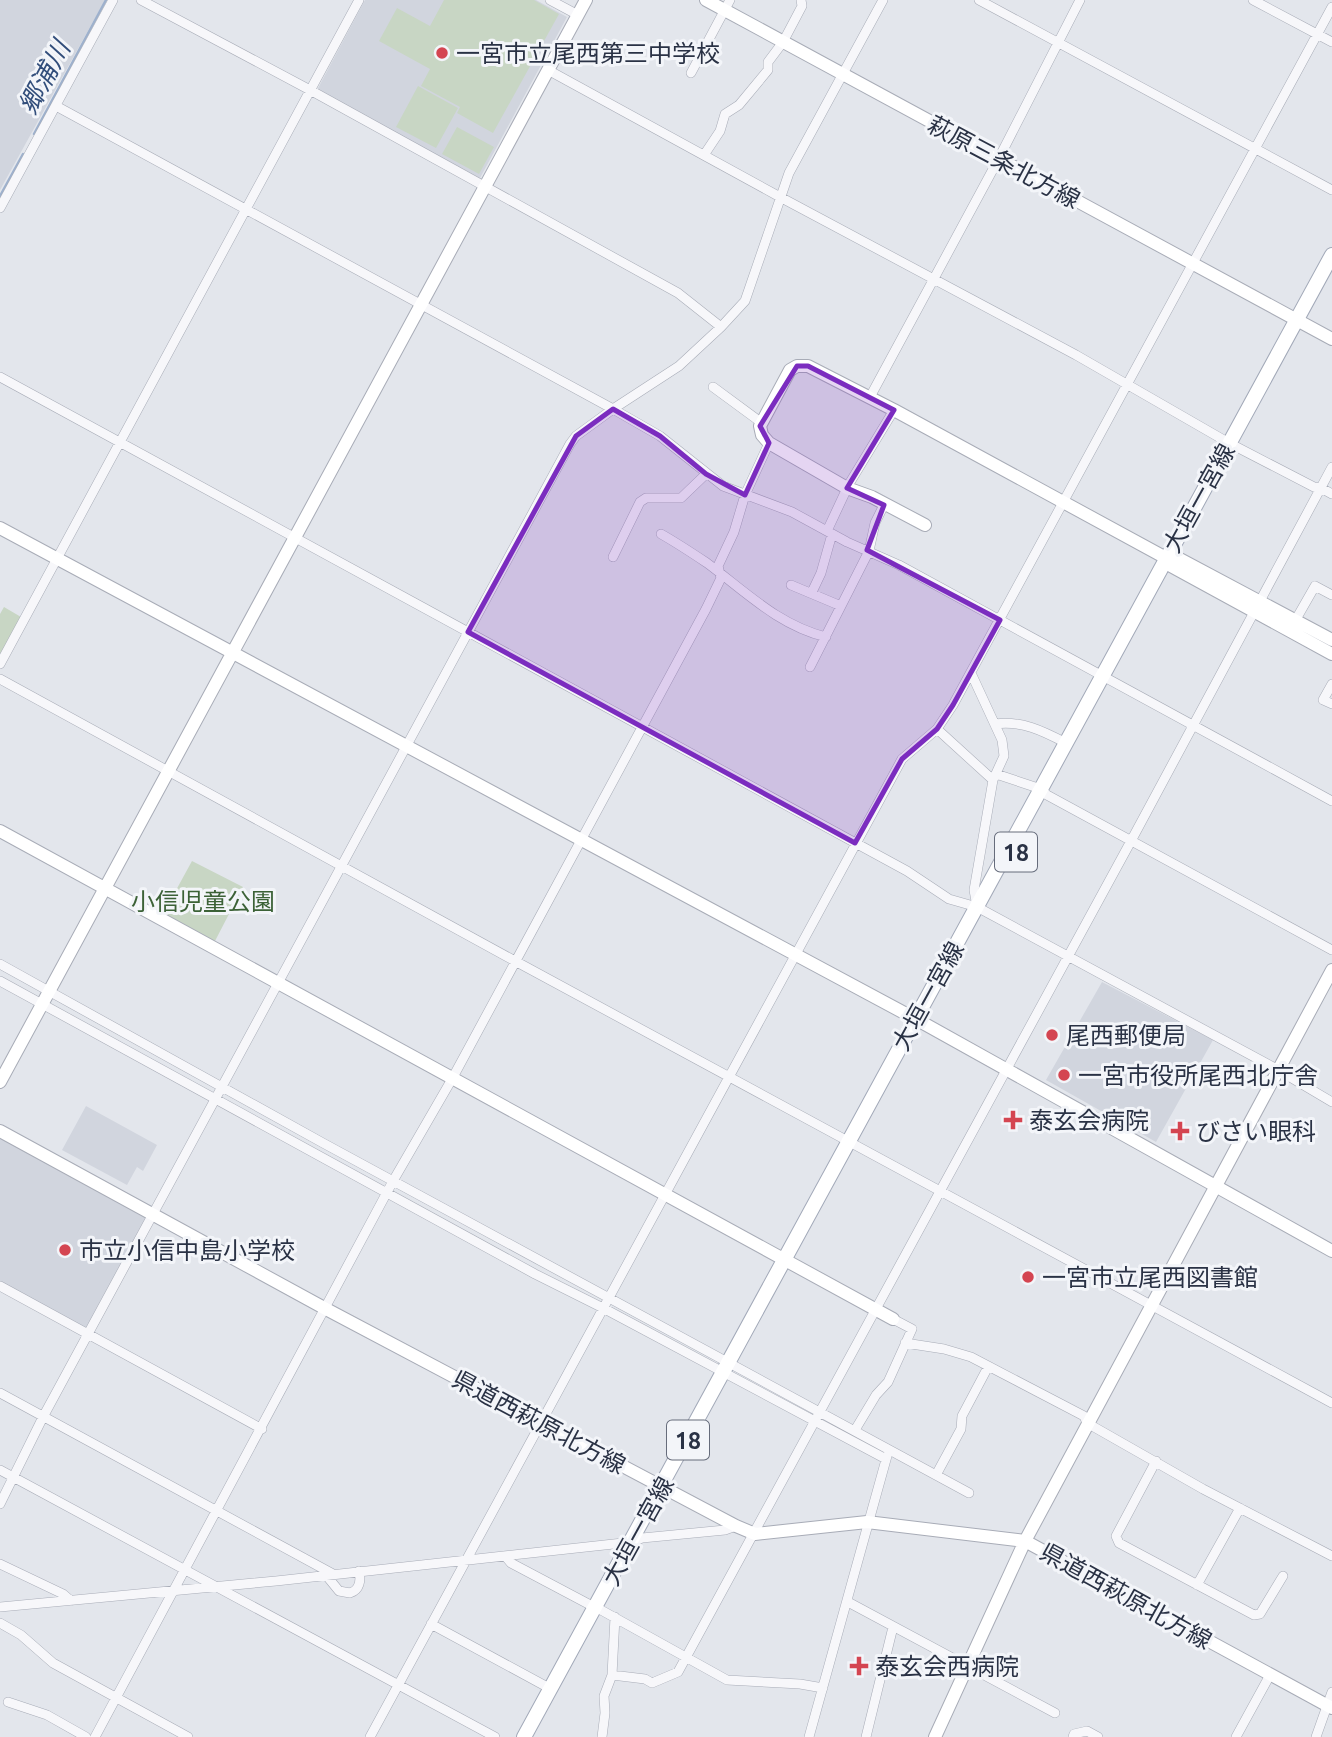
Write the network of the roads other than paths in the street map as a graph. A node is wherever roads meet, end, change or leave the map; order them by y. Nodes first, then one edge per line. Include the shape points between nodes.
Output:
1 (113, 0) edge
2 (141, 0) edge
3 (359, 0) edge
4 (550, 0) edge
5 (586, 0) edge
6 (706, 0) edge
7 (801, 0) edge
8 (883, 0) edge
9 (979, 0) edge
10 (1080, 0) edge
11 (1253, 0) edge
12 (727, 5) edge
13 (1332, 7) edge
14 (578, 15) junction
15 (1317, 34) junction
16 (1332, 42) edge
17 (783, 43) junction
18 (1057, 43) junction
19 (548, 70) junction
20 (691, 74) dead end
21 (843, 74) junction
22 (310, 90) junction
23 (57, 106) junction
24 (1255, 148) junction
25 (704, 155) junction
26 (998, 160) junction
27 (485, 186) junction
28 (1332, 191) edge
29 (780, 197) junction
30 (0, 208) edge
31 (247, 209) junction
32 (1332, 255) edge
33 (1193, 264) junction
34 (1332, 270) edge
35 (934, 279) junction
36 (421, 304) junction
37 (1299, 322) junction
38 (721, 327) junction
39 (1332, 339) edge
40 (0, 377) edge
41 (1127, 385) junction
42 (713, 387) dead end
43 (870, 397) junction
44 (614, 409) junction
45 (894, 410) junction
46 (761, 423) junction
47 (120, 442) junction
48 (769, 443) junction
49 (1233, 444) junction
50 (1332, 467) edge
51 (706, 474) junction
52 (847, 488) junction
53 (1321, 488) junction
54 (1332, 494) edge
55 (745, 495) junction
56 (1063, 504) junction
57 (884, 505) junction
58 (925, 525) dead end
59 (0, 528) edge
60 (830, 533) junction
61 (661, 534) dead end
62 (295, 537) junction
63 (869, 551) junction
64 (613, 557) dead end
65 (57, 559) junction
66 (1171, 561) junction
67 (719, 573) junction
68 (791, 585) dead end
69 (812, 592) junction
70 (1332, 596) edge
71 (841, 606) junction
72 (1256, 606) junction
73 (1000, 620) junction
74 (1295, 621) junction
75 (468, 632) junction
76 (826, 638) junction
77 (1332, 640) edge
78 (232, 652) junction
79 (1332, 654) edge
80 (0, 664) edge
81 (810, 667) dead end
82 (971, 673) junction
83 (1106, 677) junction
84 (0, 679) edge
85 (1332, 684) edge
86 (1332, 704) edge
87 (995, 724) junction
88 (1194, 724) junction
89 (642, 725) junction
90 (937, 729) junction
91 (1066, 743) junction
92 (406, 746) junction
93 (168, 769) junction
94 (994, 777) junction
95 (1044, 792) junction
96 (1332, 801) edge
97 (0, 831) edge
98 (580, 840) junction
99 (1131, 841) junction
100 (855, 843) junction
101 (342, 865) junction
102 (104, 888) junction
103 (980, 909) junction
104 (1332, 950) edge
105 (795, 955) junction
106 (1068, 956) junction
107 (515, 961) junction
108 (0, 964) edge
109 (1332, 970) edge
110 (0, 981) edge
111 (279, 982) junction
112 (48, 990) junction
113 (43, 1004) junction
114 (920, 1021) junction
115 (1006, 1068) junction
116 (1278, 1070) junction
117 (729, 1076) junction
118 (452, 1079) junction
119 (0, 1082) edge
120 (223, 1086) junction
121 (216, 1098) junction
122 (1332, 1101) edge
123 (0, 1131) edge
124 (852, 1144) junction
125 (393, 1181) junction
126 (1216, 1187) junction
127 (940, 1191) junction
128 (387, 1194) junction
129 (666, 1194) junction
130 (153, 1214) junction
131 (1332, 1251) edge
132 (787, 1262) junction
133 (0, 1286) edge
134 (608, 1298) junction
135 (1151, 1306) junction
136 (326, 1308) junction
137 (603, 1308) junction
138 (875, 1310) junction
139 (893, 1319) joint
140 (89, 1334) junction
141 (905, 1343) junction
142 (988, 1367) junction
143 (730, 1370) junction
144 (3, 1395) edge
145 (1332, 1404) edge
146 (0, 1407) edge
147 (821, 1412) junction
148 (43, 1417) junction
149 (816, 1422) junction
150 (541, 1423) junction
151 (1087, 1423) junction
152 (262, 1429) junction
153 (855, 1430) junction
154 (889, 1449) junction
155 (886, 1459) junction
156 (1156, 1461) junction
157 (0, 1470) edge
158 (936, 1475) junction
159 (14, 1478) junction
160 (666, 1488) junction
161 (970, 1493) dead end
162 (0, 1504) edge
163 (1240, 1508) junction
164 (217, 1511) junction
165 (870, 1522) junction
166 (736, 1526) junction
167 (755, 1534) junction
168 (637, 1540) junction
169 (1025, 1541) junction
170 (1332, 1556) edge
171 (506, 1557) junction
172 (467, 1560) junction
173 (0, 1564) edge
174 (186, 1571) junction
175 (359, 1571) junction
176 (329, 1575) junction
177 (1283, 1576) dead end
178 (1197, 1585) junction
179 (215, 1587) junction
180 (174, 1591) junction
181 (71, 1601) junction
182 (848, 1602) junction
183 (0, 1607) edge
184 (598, 1609) junction
185 (615, 1617) junction
186 (0, 1623) edge
187 (431, 1624) junction
188 (893, 1627) junction
189 (687, 1657) junction
190 (969, 1667) junction
191 (612, 1675) junction
192 (1270, 1675) junction
193 (398, 1684) junction
194 (823, 1688) junction
195 (551, 1689) junction
196 (1332, 1692) edge
197 (116, 1697) junction
198 (8, 1702) dead end
199 (1329, 1706) edge
200 (1055, 1713) dead end
201 (86, 1737) edge
202 (95, 1737) edge
203 (188, 1737) edge
204 (370, 1737) edge
205 (495, 1737) edge
206 (524, 1737) edge
207 (531, 1737) edge
208 (603, 1737) edge
209 (811, 1737) edge
210 (866, 1737) edge
211 (935, 1737) edge
212 (1073, 1737) edge
213 (1098, 1737) edge
214 (1237, 1737) edge
215 (1316, 1737) edge

1 - 23 street
2 - 22 street
3 - 22 street
4 - 14 street
5 - 14 street
6 - 12 street, 萩原三条北方線
7 - 17 street
8 - 21 street
9 - 18 street
10 - 18 street
11 - 15 street
12 - 17 street, 萩原三条北方線
12 - 20 street
13 - 15 street
14 - 19 street
15 - 16 street
15 - 24 street
17 - 21 street, 萩原三条北方線
17 - 25 street via 758,84 725,114
18 - 24 street
18 - 26 street
19 - 25 street
19 - 27 street
21 - 26 street, 萩原三条北方線
21 - 29 street
22 - 27 street
22 - 31 street
23 - 30 street
23 - 31 street
24 - 28 street
24 - 33 street
25 - 29 street
26 - 33 street, 萩原三条北方線
26 - 35 street
27 - 36 street
27 - 38 street via 678,293
29 - 35 street
29 - 38 street via 745,301
31 - 36 street
31 - 47 street
32 - 37 main road, 大垣一宮線 / 18
33 - 37 street, 萩原三条北方線
33 - 41 street
34 - 37 main road, 大垣一宮線 / 18
35 - 41 street
35 - 43 street
36 - 44 street
36 - 62 street
37 - 39 street, 萩原三条北方線
37 - 49 main road, 大垣一宮線 / 18
38 - 44 street via 679,366
40 - 47 street
41 - 49 street
41 - 56 street
42 - 46 street
43 - 45 street
43 - 46 street via 808,366 797,366 790,370
44 - 51 street via 660,436
44 - 75 street via 570,444
45 - 52 street
45 - 56 street
46 - 48 street via 762,435
47 - 62 street
47 - 65 street
48 - 52 street
48 - 55 street
49 - 53 street
49 - 66 main road, 大垣一宮線 / 18
50 - 53 street
51 - 55 street
51 - 64 street via 681,498 640,502
52 - 57 street
52 - 60 street
53 - 54 street
53 - 72 street
55 - 60 street via 792,512
55 - 67 street
56 - 66 street
56 - 73 street
57 - 58 street
57 - 63 street
59 - 65 street
60 - 63 street
60 - 69 street
61 - 67 street
62 - 75 street
62 - 78 street
63 - 71 street
63 - 73 street
65 - 78 street
65 - 80 street
66 - 72 street
66 - 83 main road, 大垣一宮線 / 18
67 - 76 street via 789,624
67 - 89 street via 721,578 706,608
68 - 69 street
69 - 71 street
70 - 74 street via 1315,586
71 - 76 street
72 - 74 street
72 - 79 street
72 - 88 street
73 - 82 street
73 - 83 street
74 - 77 street
75 - 89 street
75 - 92 street
76 - 81 street
78 - 92 street
78 - 93 street
82 - 87 street
82 - 90 street
83 - 88 street
83 - 91 main road, 大垣一宮線 / 18
83 - 95 main road, 大垣一宮線 / 18
84 - 93 street
85 - 86 street via 1323,700
87 - 91 street via 1023,724
87 - 94 street via 1004,756
88 - 96 street
88 - 99 street
89 - 98 street
89 - 100 street
90 - 94 street
90 - 100 street via 902,759
91 - 95 main road, 大垣一宮線 / 18
92 - 98 street
92 - 101 street
93 - 101 street
93 - 102 street
94 - 95 street
94 - 103 street via 974,890
95 - 99 street
95 - 103 main road, 大垣一宮線 / 18
97 - 102 street
98 - 105 street
98 - 107 street
99 - 104 street
99 - 106 street
100 - 103 street via 949,899
100 - 105 street
101 - 107 street
101 - 111 street
102 - 111 street
102 - 112 street
103 - 106 street
103 - 114 main road, 大垣一宮線 / 18
105 - 114 street
105 - 117 street
106 - 115 street
106 - 116 street
107 - 117 street
107 - 118 street
108 - 112 street
109 - 116 street
110 - 113 street
111 - 118 street
111 - 120 street
112 - 113 street
112 - 120 street
113 - 119 street
113 - 121 street
114 - 115 street
114 - 124 main road, 大垣一宮線 / 18
115 - 126 street
115 - 127 street
116 - 122 street
116 - 126 street
117 - 124 street
117 - 129 street
118 - 125 street
118 - 129 street
120 - 121 street
120 - 125 street
121 - 128 street
121 - 130 street
123 - 130 street, 県道西萩原北方線
124 - 127 street
124 - 132 main road, 大垣一宮線 / 18
125 - 128 street
125 - 134 street
126 - 131 street
126 - 135 street
127 - 135 street
127 - 138 street
128 - 136 street
128 - 137 street
129 - 132 street
129 - 134 street
130 - 136 street, 県道西萩原北方線
130 - 140 street
132 - 138 street
132 - 143 main road, 大垣一宮線 / 18
133 - 140 street
134 - 137 street
134 - 143 street
135 - 145 street
135 - 151 street
136 - 150 street, 県道西萩原北方線
136 - 152 street
137 - 143 street
137 - 150 street
138 - 139 street
138 - 147 street
139 - 141 street via 912,1329
140 - 148 street
140 - 152 street
141 - 142 street via 960,1353
141 - 153 street via 888,1382
142 - 151 street via 1084,1416
142 - 158 street
143 - 147 street
143 - 149 street
143 - 160 main road, 大垣一宮線 / 18
144 - 146 street
144 - 148 street
147 - 149 street
147 - 153 street
148 - 159 street
148 - 164 street
149 - 155 street
149 - 167 street
150 - 160 street, 県道西萩原北方線
150 - 172 street
151 - 156 street
151 - 169 street
152 - 164 street
153 - 154 street
154 - 155 street
154 - 158 street
155 - 165 street
156 - 163 street
156 - 178 street via 1115,1536 1119,1543
157 - 159 street
158 - 161 street
159 - 162 street
159 - 174 street
160 - 166 street, 県道西萩原北方線
160 - 168 main road, 大垣一宮線 / 18
163 - 170 street
163 - 178 street
164 - 174 street
164 - 176 street
165 - 167 street, 県道西萩原北方線
165 - 169 street, 県道西萩原北方線
165 - 182 street
166 - 167 street, 県道西萩原北方線
166 - 168 street
167 - 189 street
168 - 171 street
168 - 184 main road, 大垣一宮線 / 18
169 - 190 street
169 - 192 street, 県道西萩原北方線
171 - 172 street
171 - 184 street
172 - 175 street
172 - 187 street
173 - 181 street
174 - 179 street
174 - 180 street
175 - 176 street
175 - 176 street via 360,1581 350,1593 339,1591
176 - 179 street
177 - 178 street via 1260,1614 1254,1615
179 - 180 street
179 - 193 street
180 - 181 street
180 - 197 street
181 - 183 street
182 - 188 street
182 - 194 street
184 - 185 street
184 - 195 main road, 大垣一宮線 / 18
184 - 207 main road, 大垣一宮線 / 18
185 - 189 street
185 - 191 street
186 - 197 street via 54,1663
187 - 193 street
187 - 195 street
188 - 190 street
188 - 210 street
189 - 191 street via 678,1672 652,1683
189 - 194 street via 727,1680
190 - 200 street
190 - 211 street
191 - 208 street via 604,1696
192 - 199 street, 県道西萩原北方線
192 - 214 street
193 - 204 street
193 - 205 street
194 - 209 street
195 - 206 main road, 大垣一宮線 / 18
196 - 199 street
197 - 202 street
197 - 203 street
198 - 201 street via 47,1715
199 - 215 street
212 - 213 street via 1087,1731

